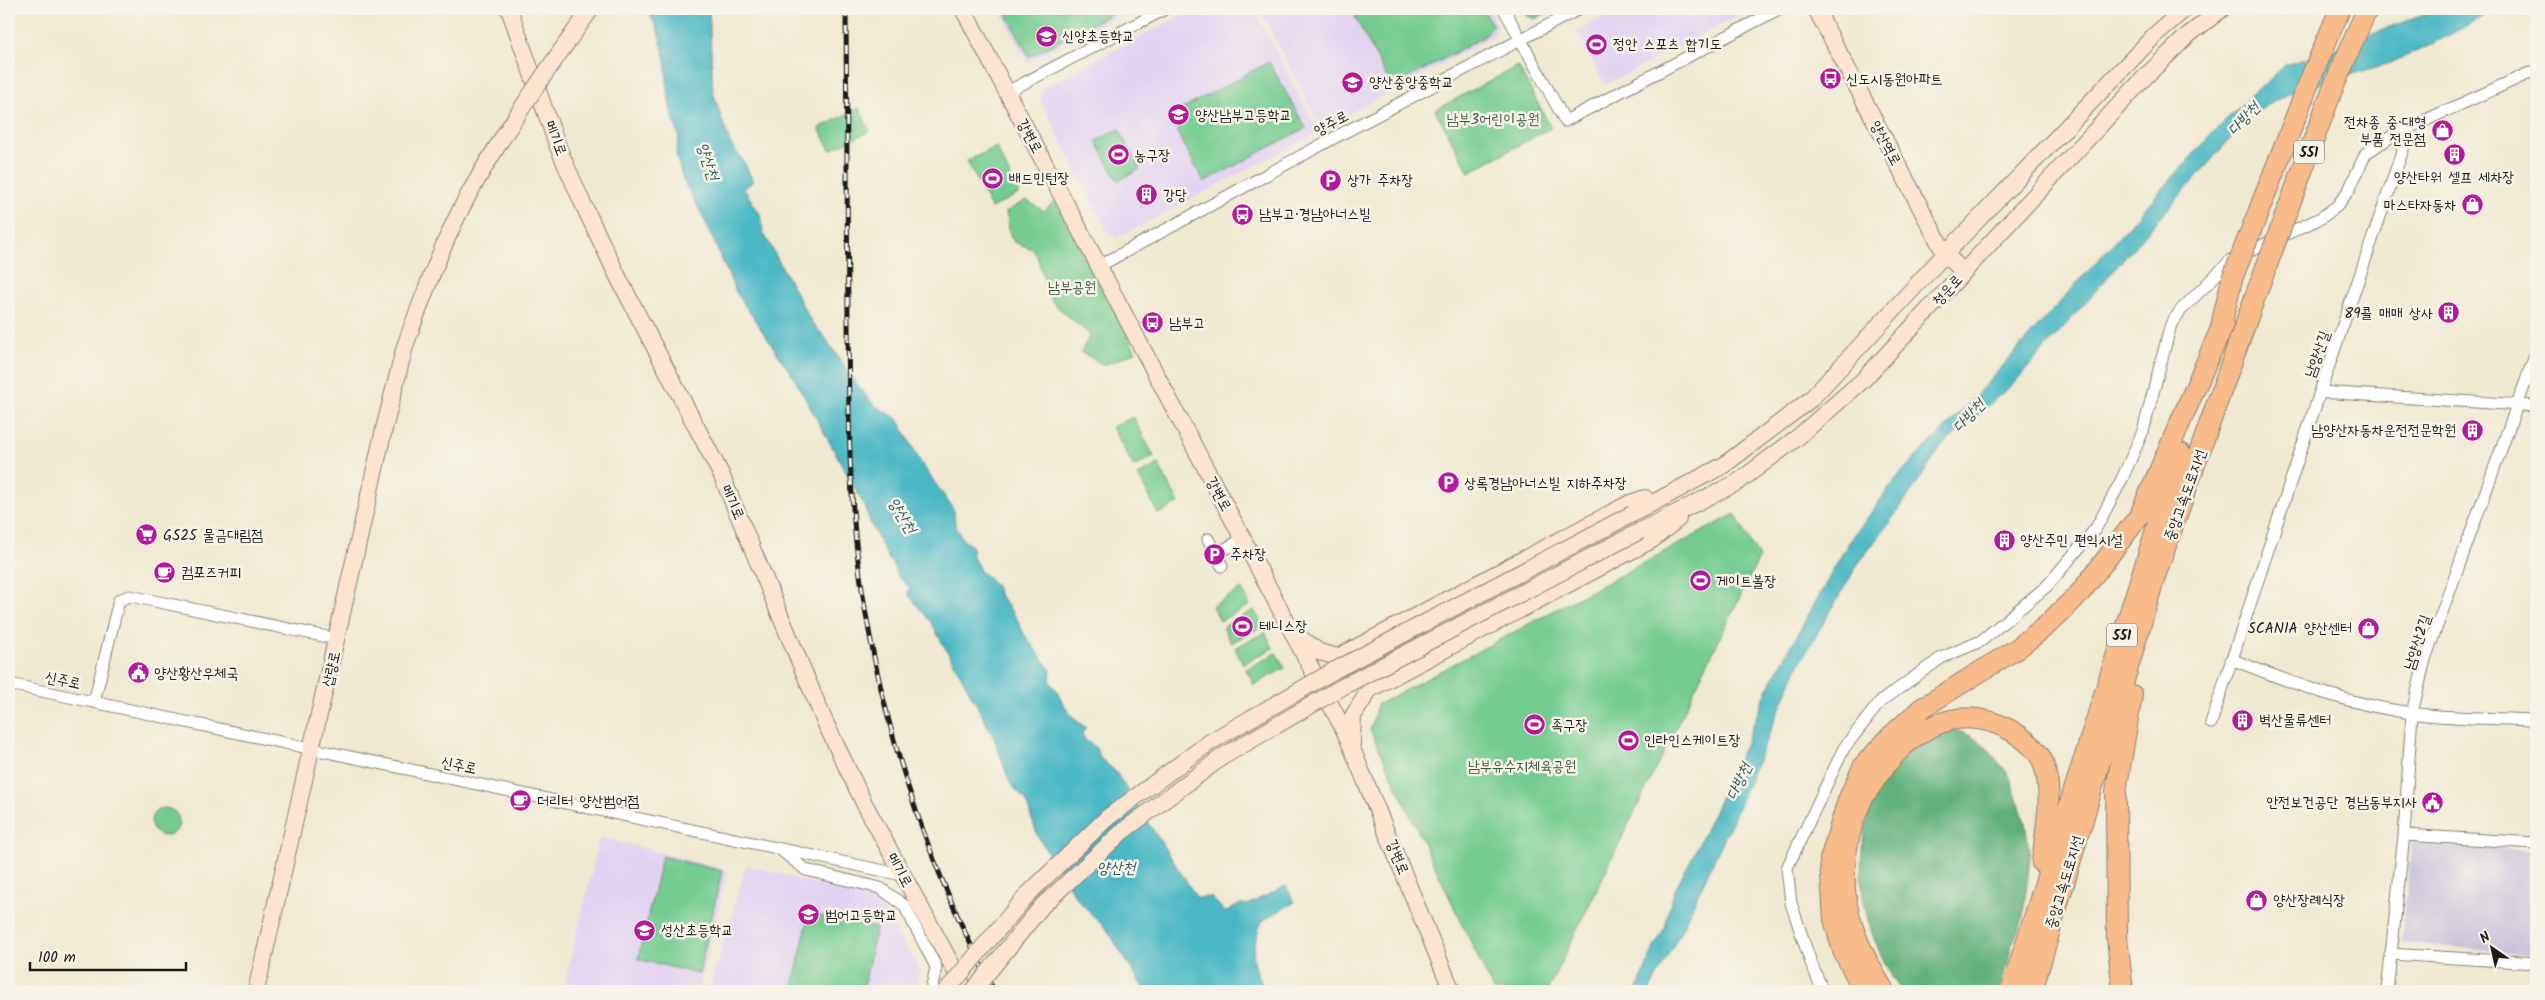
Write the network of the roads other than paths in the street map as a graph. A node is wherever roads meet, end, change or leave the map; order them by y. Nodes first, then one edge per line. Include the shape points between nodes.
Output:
1 (509, 9) edge
2 (591, 9) edge
3 (963, 9) edge
4 (1165, 9) edge
5 (1504, 9) edge
6 (1579, 9) edge
7 (1779, 9) edge
8 (1816, 9) edge
9 (2185, 9) edge
10 (2222, 9) edge
11 (2340, 9) edge
12 (2367, 9) edge
13 (1521, 39) junction
14 (2536, 70) edge
15 (1007, 92) junction
16 (2411, 126) junction
17 (1945, 254) junction
18 (1098, 266) junction
19 (1964, 272) junction
20 (2222, 324) junction
21 (2536, 352) edge
22 (2320, 392) junction
23 (2518, 405) junction
24 (2536, 406) edge
25 (1685, 486) junction
26 (1702, 500) junction
27 (1243, 539) junction
28 (1208, 540) dead end
29 (1216, 554) junction
30 (1222, 566) dead end
31 (2155, 576) junction
32 (1294, 633) junction
33 (337, 639) junction
34 (2231, 659) junction
35 (9, 684) edge
36 (94, 702) junction
37 (2412, 713) junction
38 (2536, 720) edge
39 (2212, 723) dead end
40 (1352, 747) junction
41 (312, 749) junction
42 (2404, 835) junction
43 (2536, 843) edge
44 (779, 848) junction
45 (903, 875) junction
46 (2038, 906) junction
47 (2390, 954) junction
48 (2536, 963) edge
49 (256, 991) edge
50 (931, 991) edge
51 (946, 991) edge
52 (966, 991) edge
53 (973, 991) edge
54 (1452, 991) edge
55 (1823, 991) edge
56 (1864, 991) edge
57 (1884, 991) edge
58 (2010, 991) edge
59 (2032, 991) edge
60 (2123, 991) edge
61 (2387, 991) edge

1 - 45 street, 메기로 via 558,146 583,204 717,466 824,720
2 - 33 street, 삽량로, bridge via 525,100 468,194 425,292 405,346
3 - 15 street, 강변로
4 - 15 street
5 - 13 street
6 - 13 street, 양주로
7 - 13 street via 1565,121
8 - 17 street, 양산역로
9 - 17 street, 청운로 via 2156,33
10 - 19 street, 청운로 via 2186,36 2145,77
11 - 20 highway, 중앙고속도로지선 / 551, bridge via 2232,279
12 - 31 highway, 중앙고속도로지선 / 551, bridge via 2333,88
13 - 18 street, 양주로
14 - 16 street
15 - 18 street, 강변로
16 - 22 street, 남양산길
16 - 55 street via 2366,153 2349,190 2337,206 2321,218 2231,260 2181,310 2171,324 2143,431 2122,479 2090,535 2047,586 1981,641 1941,658 1880,702 1844,748 1787,868 1791,902
17 - 19 street, 양산역로
17 - 25 street, 청운로 via 1811,399 1724,465
18 - 27 street, 강변로
19 - 26 street, 청운로 via 1863,380 1806,430 1738,482
20 - 46 highway, 중앙고속도로지선 / 551
20 - 56 highway via 2140,515 2080,593 2047,626 2018,648 1922,708 1864,766 1848,800 1830,860 1834,919 1844,951
21 - 23 street, 남양산2길
22 - 23 street
22 - 34 street, 남양산길
23 - 24 street
23 - 37 street, 남양산2길 via 2425,659
25 - 32 street via 1630,503 1338,657 1319,652
25 - 51 street, 청운로, bridge via 1335,670 1210,742 1107,818 1028,894
26 - 40 street via 1652,540 1370,689 1353,716
26 - 53 street, 청운로, bridge via 1344,686 1222,757 1123,832 1042,906
27 - 29 street
27 - 32 street, 강변로
28 - 29 street
29 - 30 street
31 - 59 highway, 중앙고속도로지선 / 551
31 - 60 highway via 2116,791 2116,938
32 - 40 street, 강변로
33 - 36 street via 130,596 119,600
33 - 41 street, 삽량로
34 - 37 street via 2302,687
34 - 39 street, 남양산길
35 - 36 street, 신주로
36 - 41 street, 신주로
37 - 38 street
37 - 42 street, 남양산2길
40 - 54 street, 강변로
41 - 44 street, 신주로
41 - 49 street, 삽량로
42 - 43 street
42 - 47 street, 남양산2길
44 - 45 street, 신주로
44 - 50 street via 806,870 880,888 904,905 936,967
45 - 52 street, 메기로
46 - 57 highway via 2049,806 2044,765 2039,755 2020,736 1999,724 1969,718 1950,719 1917,733 1887,763 1860,803 1846,860 1845,892 1852,923 1868,966
46 - 58 highway, 중앙고속도로지선 / 551
47 - 48 street
47 - 61 street, 남양산2길

